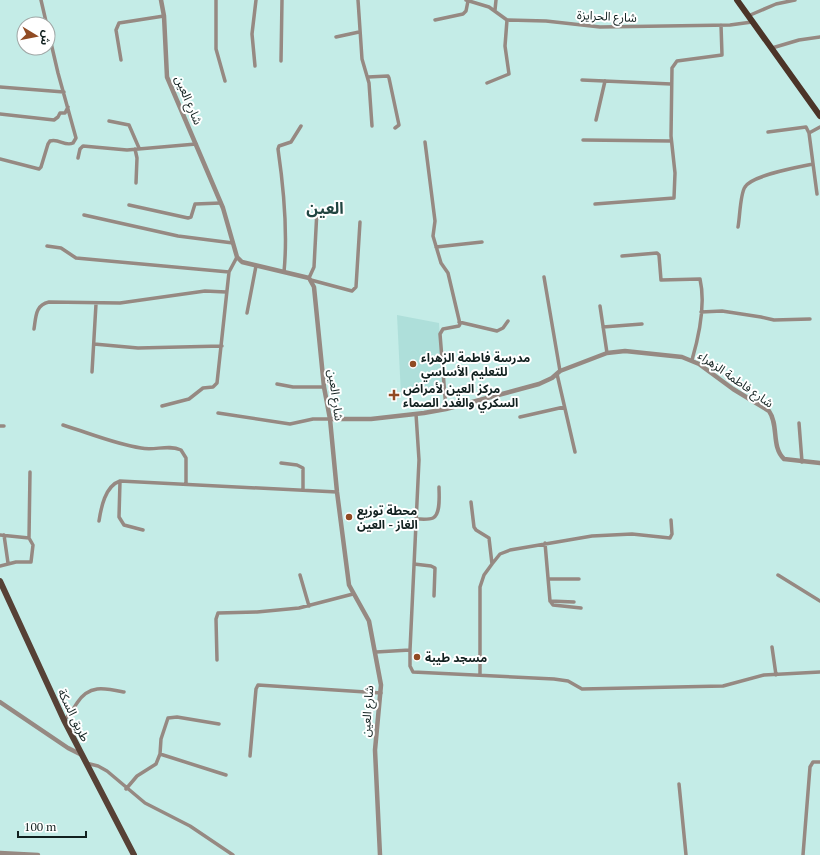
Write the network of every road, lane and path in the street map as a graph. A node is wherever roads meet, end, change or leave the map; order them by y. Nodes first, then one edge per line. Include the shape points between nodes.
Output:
1 (41, 0) edge
2 (161, 0) edge
3 (216, 0) edge
4 (256, 0) edge
5 (282, 0) edge
6 (358, 0) edge
7 (467, 0) edge
8 (496, 0) edge
9 (737, 0) edge
10 (795, 0) edge
11 (495, 10) junction
12 (164, 16) junction
13 (748, 16) junction
14 (435, 20) dead end
15 (507, 20) junction
16 (752, 22) junction
17 (721, 25) junction
18 (359, 32) junction
19 (336, 37) dead end
20 (820, 37) edge
21 (772, 48) junction
22 (121, 60) dead end
23 (281, 61) dead end
24 (255, 66) dead end
25 (368, 77) junction
26 (582, 80) dead end
27 (225, 81) dead end
28 (605, 81) junction
29 (487, 83) dead end
30 (671, 84) junction
31 (0, 87) edge
32 (64, 92) junction
33 (68, 107) junction
34 (0, 114) edge
35 (820, 116) edge
36 (596, 120) dead end
37 (109, 121) dead end
38 (301, 126) dead end
39 (372, 126) dead end
40 (820, 127) edge
41 (395, 128) dead end
42 (768, 132) dead end
43 (809, 133) junction
44 (583, 140) dead end
45 (671, 141) junction
46 (426, 142) dead end
47 (196, 144) junction
48 (137, 149) junction
49 (78, 158) dead end
50 (0, 159) edge
51 (813, 164) junction
52 (136, 183) dead end
53 (817, 194) dead end
54 (221, 203) junction
55 (595, 204) dead end
56 (129, 205) dead end
57 (317, 210) dead end
58 (84, 215) dead end
59 (360, 222) dead end
60 (738, 227) dead end
61 (233, 242) junction
62 (482, 242) dead end
63 (47, 246) dead end
64 (436, 247) junction
65 (622, 256) dead end
66 (238, 257) junction
67 (256, 266) junction
68 (229, 272) junction
69 (284, 272) junction
70 (544, 277) dead end
71 (310, 279) junction
72 (226, 292) junction
73 (96, 304) junction
74 (600, 306) dead end
75 (701, 312) junction
76 (247, 313) dead end
77 (810, 319) dead end
78 (508, 321) dead end
79 (459, 322) junction
80 (642, 324) dead end
81 (603, 327) junction
82 (34, 329) dead end
83 (94, 344) junction
84 (222, 346) junction
85 (607, 352) junction
86 (692, 360) junction
87 (92, 372) dead end
88 (558, 373) junction
89 (277, 384) dead end
90 (324, 387) junction
91 (162, 406) dead end
92 (564, 406) junction
93 (446, 409) junction
94 (218, 412) dead end
95 (416, 414) junction
96 (520, 418) dead end
97 (330, 419) junction
98 (799, 423) dead end
99 (63, 425) dead end
100 (575, 452) dead end
101 (802, 462) junction
102 (281, 463) dead end
103 (820, 463) edge
104 (30, 472) dead end
105 (120, 481) junction
106 (186, 484) junction
107 (439, 487) dead end
108 (303, 490) junction
109 (337, 492) junction
110 (471, 502) dead end
111 (416, 519) junction
112 (671, 520) dead end
113 (99, 521) dead end
114 (143, 530) dead end
115 (2, 535) edge
116 (29, 538) junction
117 (545, 544) junction
118 (8, 563) junction
119 (414, 564) junction
120 (492, 564) junction
121 (0, 566) edge
122 (300, 575) dead end
123 (778, 575) dead end
124 (549, 579) junction
125 (579, 579) dead end
126 (0, 581) edge
127 (353, 594) junction
128 (434, 596) dead end
129 (550, 601) junction
130 (820, 601) edge
131 (574, 602) dead end
132 (309, 606) junction
133 (581, 608) dead end
134 (772, 647) dead end
135 (410, 650) junction
136 (376, 652) junction
137 (217, 660) dead end
138 (820, 672) edge
139 (776, 674) junction
140 (480, 675) junction
141 (124, 692) dead end
142 (381, 693) junction
143 (0, 702) edge
144 (64, 720) junction
145 (219, 724) dead end
146 (160, 754) junction
147 (82, 755) junction
148 (250, 756) dead end
149 (85, 762) junction
150 (820, 762) edge
151 (226, 775) dead end
152 (679, 784) dead end
153 (126, 789) junction
154 (0, 853) edge
155 (8, 854) edge
156 (21, 854) edge
157 (38, 855) edge
158 (134, 855) edge
159 (233, 855) edge
160 (380, 855) edge
161 (686, 855) edge
162 (803, 855) edge

1 - 32 street
2 - 12 street, شارع العين
3 - 27 street via 216,49
4 - 24 street via 252,34
5 - 23 street
6 - 18 street
7 - 11 street
7 - 14 street via 466,11 463,14
8 - 11 street
9 - 13 highway
10 - 13 street via 776,4
11 - 15 street
12 - 22 street via 119,23 116,30
12 - 47 street, شارع العين via 167,77
13 - 16 highway
15 - 17 street, شارع الحرايزة via 600,27
15 - 29 street via 505,46 509,74
16 - 17 street, شارع الحرايزة
16 - 21 highway
17 - 30 street via 722,55 675,62
18 - 19 street
18 - 25 street via 362,59
20 - 21 street
21 - 35 highway
25 - 39 street
25 - 41 street via 388,76 399,125
26 - 28 street
28 - 30 street
28 - 36 street
30 - 45 street
31 - 32 street
32 - 33 street
33 - 34 street via 65,113 60,113 54,120
33 - 50 street via 76,136 74,143 68,145 56,140 50,141 39,169
37 - 48 street via 129,126
38 - 69 street via 291,142 279,146 278,149 285,205
40 - 43 street
42 - 43 street via 804,126
43 - 51 street
44 - 45 street
45 - 55 street via 674,198
46 - 64 street
47 - 48 street
47 - 54 street, شارع العين
48 - 49 street via 83,146
48 - 52 street
51 - 53 street
51 - 60 street via 749,182 743,192
54 - 56 street via 195,204 191,217 188,218
54 - 61 street, شارع العين
57 - 71 street via 314,267
58 - 61 street via 178,236
59 - 71 street via 356,287 352,291
61 - 66 street, شارع العين
62 - 64 street
63 - 68 street via 61,248 76,258
64 - 79 street via 441,263 448,273
65 - 75 street via 657,253 661,280 700,280
66 - 67 street via 242,262
66 - 68 street
67 - 69 street
67 - 76 street
68 - 72 street
69 - 71 street
70 - 88 street
71 - 90 street, شارع العين via 317,304
72 - 73 street via 205,291
72 - 84 street
73 - 82 street via 46,302 38,309
73 - 83 street
74 - 81 street
75 - 77 street via 722,311 774,320
75 - 86 street
78 - 79 street via 497,331
79 - 93 street via 459,326 443,329 440,334
80 - 81 street
81 - 85 street
83 - 84 street via 138,348
83 - 87 street
84 - 91 street via 217,383 213,387 204,388 190,399
85 - 86 street, شارع فاطمة الزهراء via 662,354
85 - 88 street, شارع فاطمة الزهراء
86 - 101 street, شارع فاطمة الزهراء via 769,411 781,456 787,460
88 - 92 street
88 - 93 street, شارع فاطمة الزهراء via 539,384
89 - 90 street
90 - 97 street, شارع العين
92 - 96 street
92 - 100 street
93 - 95 street, شارع فاطمة الزهراء
94 - 97 street via 290,424 313,419
95 - 97 street, شارع فاطمة الزهراء via 371,419
95 - 111 street via 419,460
97 - 109 street, شارع العين
98 - 101 street
99 - 106 street via 134,447 167,447 181,450 186,458
101 - 103 street, شارع فاطمة الزهراء
102 - 108 street via 303,468
104 - 116 street
105 - 106 street
105 - 113 street via 114,484 104,499
105 - 114 street via 119,517 124,525
106 - 108 street
107 - 111 street via 435,517
108 - 109 street
109 - 127 street, شارع العين via 349,585
110 - 120 street via 474,527 489,538
111 - 119 street
112 - 117 street via 670,538 632,534 608,535
115 - 116 street
115 - 118 street
116 - 118 street via 33,545 31,562
117 - 120 street via 510,550 500,554
117 - 124 street
118 - 121 street
119 - 128 street via 434,568
119 - 135 street
120 - 140 street via 484,575 479,597
122 - 132 street
123 - 130 street
124 - 125 street
124 - 129 street
126 - 144 main road, طريق السكة
127 - 132 street
127 - 136 street, شارع العين via 367,614
129 - 131 street
129 - 133 street via 553,605
132 - 137 street via 218,613
134 - 139 street
135 - 136 street
135 - 140 street via 410,666 416,674
136 - 142 street, شارع العين
138 - 139 street
139 - 140 street via 723,686 582,688 568,681
141 - 144 street via 94,689 82,696
142 - 148 street via 258,685
142 - 160 street, شارع العين via 375,750
143 - 147 street
144 - 147 main road, طريق السكة
145 - 146 street via 177,717 168,718 161,739
146 - 151 street
146 - 153 street via 156,764 137,776
147 - 149 main road, طريق السكة
149 - 153 street via 107,771
149 - 158 main road, طريق السكة
150 - 162 street via 812,762 810,767
152 - 161 street
153 - 159 street via 145,803 190,826
154 - 155 street
155 - 156 street
156 - 157 street

